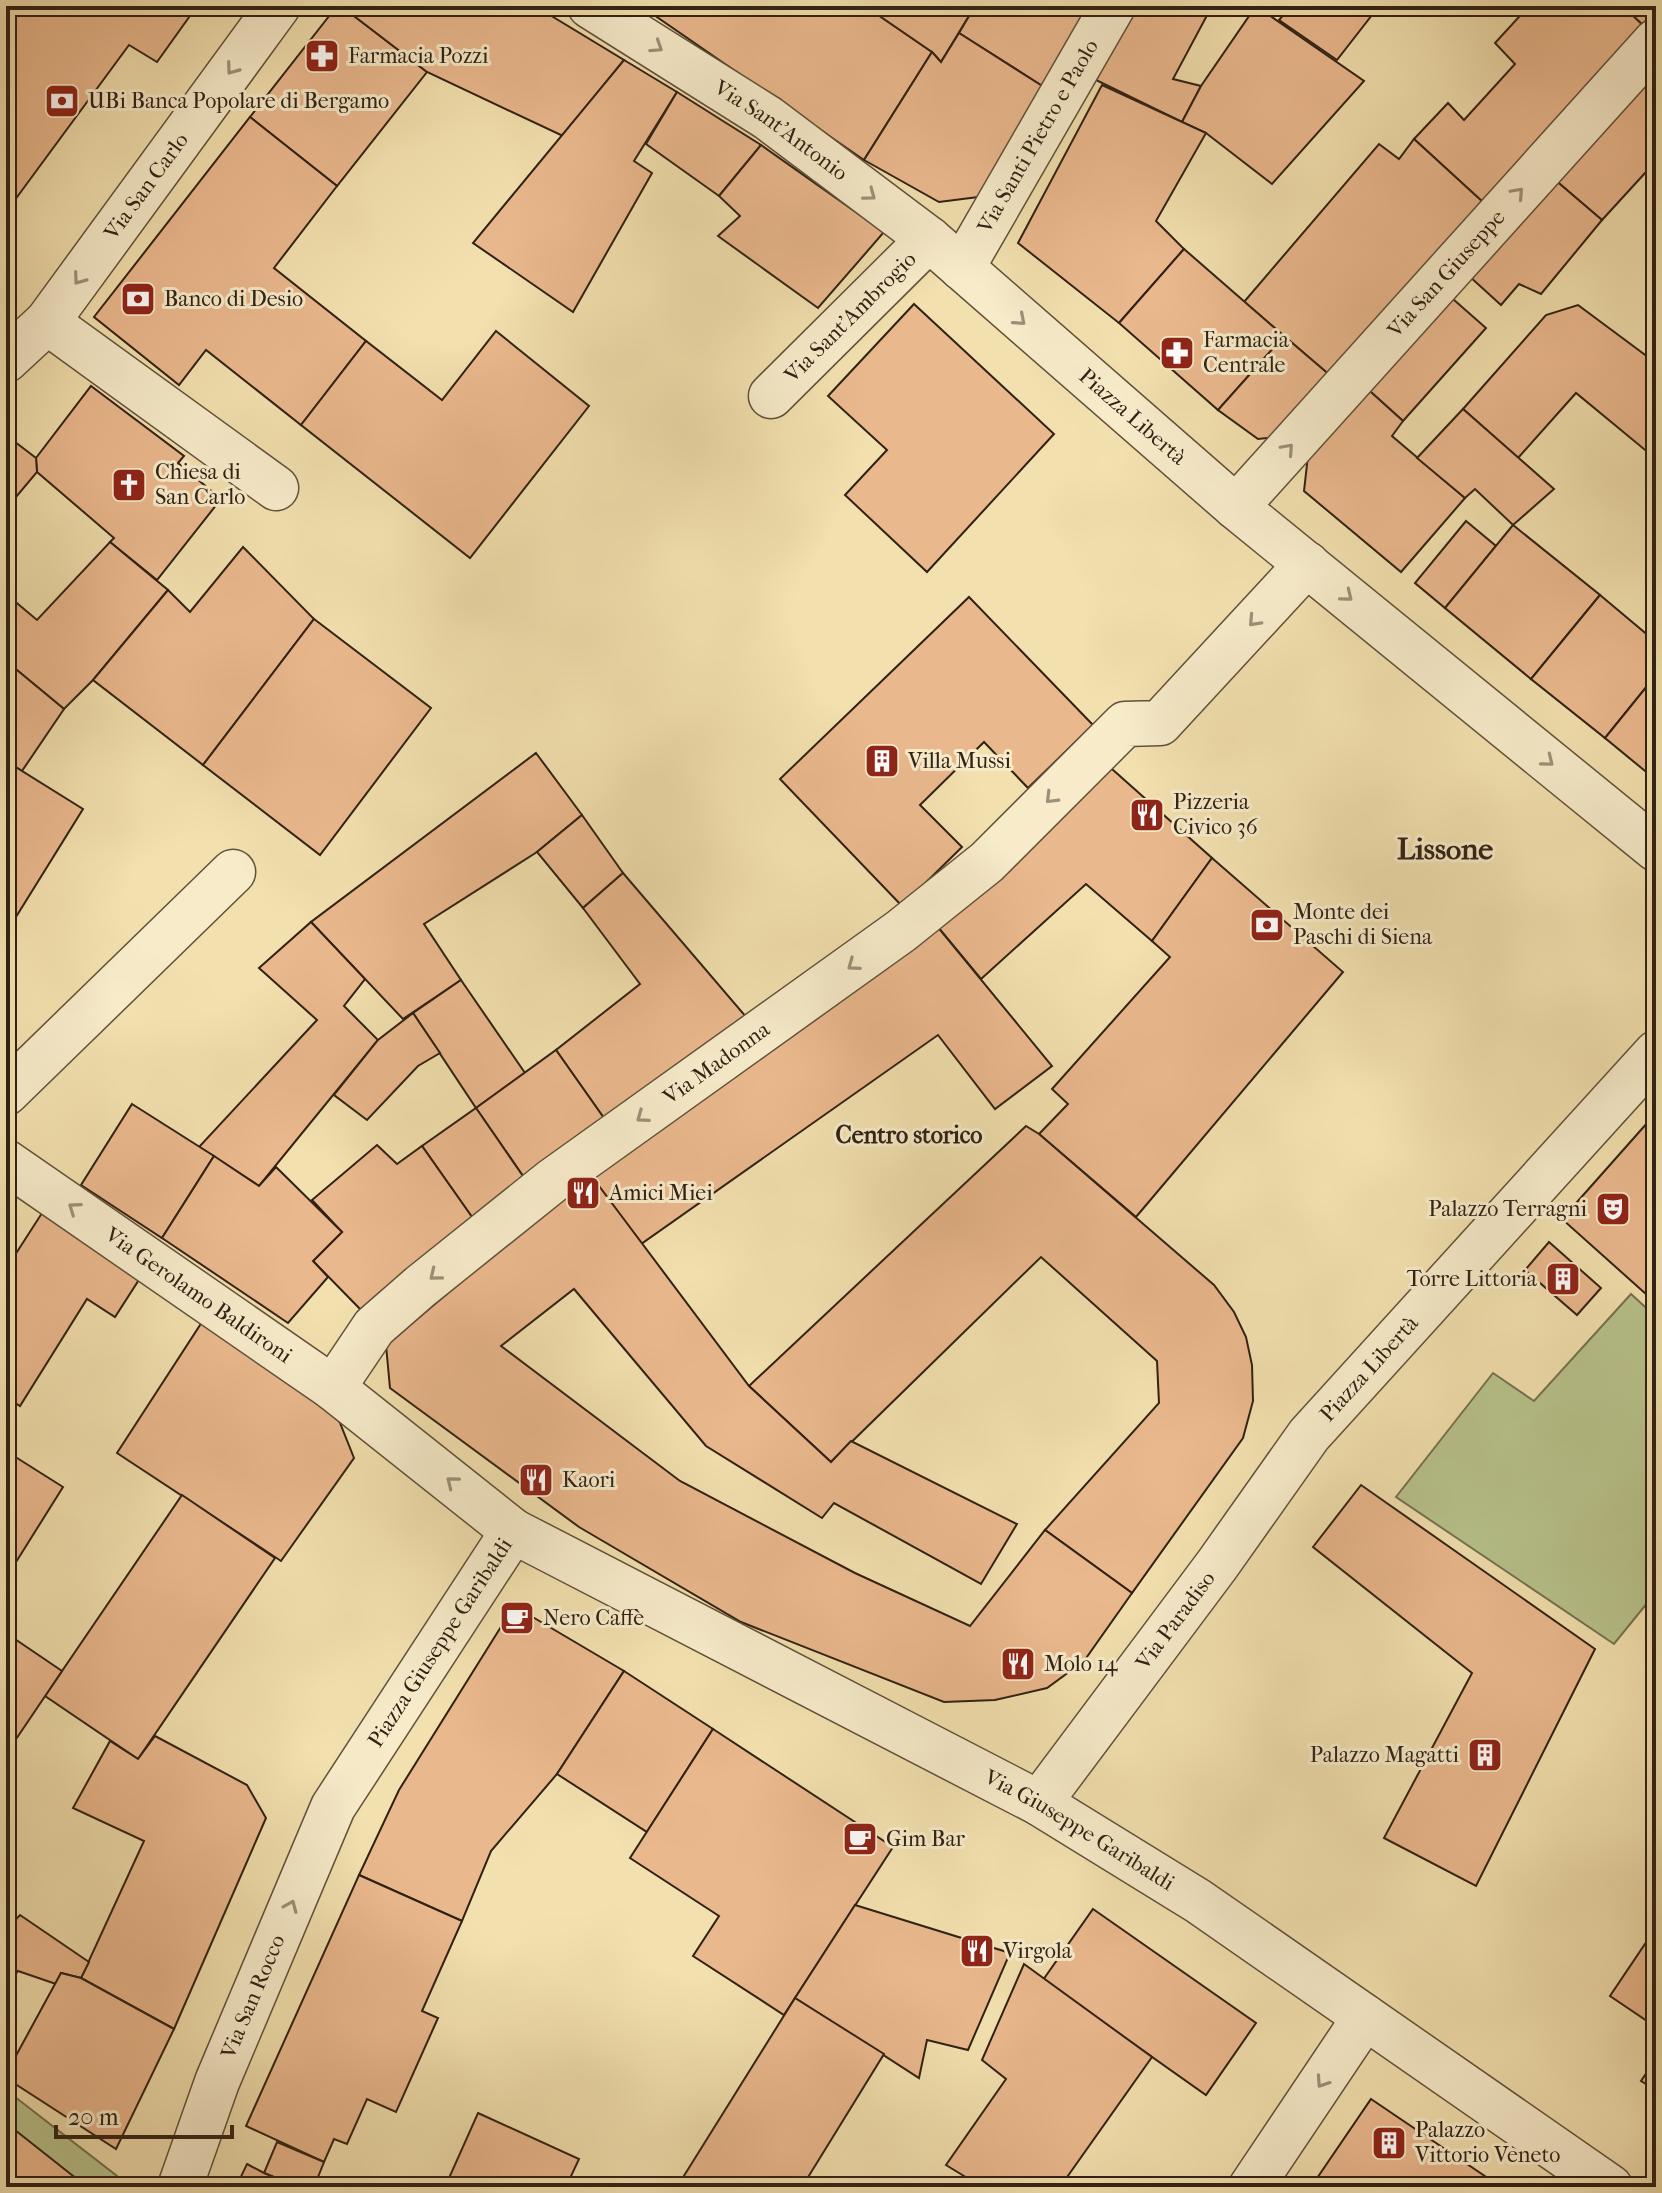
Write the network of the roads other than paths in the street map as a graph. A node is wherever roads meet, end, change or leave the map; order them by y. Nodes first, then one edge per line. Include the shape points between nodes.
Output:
1 (278, 6) edge
2 (590, 6) edge
3 (1113, 6) edge
4 (1656, 41) edge
5 (929, 239) junction
6 (962, 268) junction
7 (47, 322) junction
8 (6, 360) edge
9 (771, 396) dead end
10 (276, 488) dead end
11 (1236, 507) junction
12 (1307, 564) junction
13 (1656, 849) edge
14 (233, 872) dead end
15 (1656, 1053) edge
16 (6, 1093) edge
17 (6, 1162) edge
18 (333, 1388) junction
19 (388, 1431) joint
20 (1309, 1435) joint
21 (513, 1531) junction
22 (1039, 1803) junction
23 (333, 1807) joint
24 (1365, 2017) junction
25 (180, 2187) edge
26 (1251, 2187) edge
27 (1610, 2187) edge

1 -> 7 street, Via San Carlo
2 -> 5 street, Via Sant'Antonio via 768,118
3 - 6 street, Via Santi Pietro e Paolo
11 -> 4 street, Via San Giuseppe
5 - 6 street, Via Sant'Antonio
5 - 9 street, Via Sant'Ambrogio
6 -> 11 street, Piazza Libertà
7 - 8 street, Via San Carlo
7 - 10 street
11 - 12 street, Piazza Libertà
12 -> 13 street, Piazza Libertà
12 -> 18 street, Via Madonna via 1160,723 1125,724 987,862 901,931 552,1181 421,1286 374,1327
14 - 16 street
15 - 20 street, Piazza Libertà
18 -> 17 street, Via Gerolamo Baldironi
18 - 19 street, Via Gerolamo Baldironi
21 -> 19 street, Piazza Giuseppe Garibaldi
20 - 22 street, Via Paradiso
21 - 22 street, Via Giuseppe Garibaldi
21 - 23 street, Piazza Giuseppe Garibaldi
22 - 24 street, Via Giuseppe Garibaldi via 1198,1901
25 -> 23 street, Via San Rocco via 217,2082
24 -> 26 street
24 - 27 street, Via Giuseppe Garibaldi

